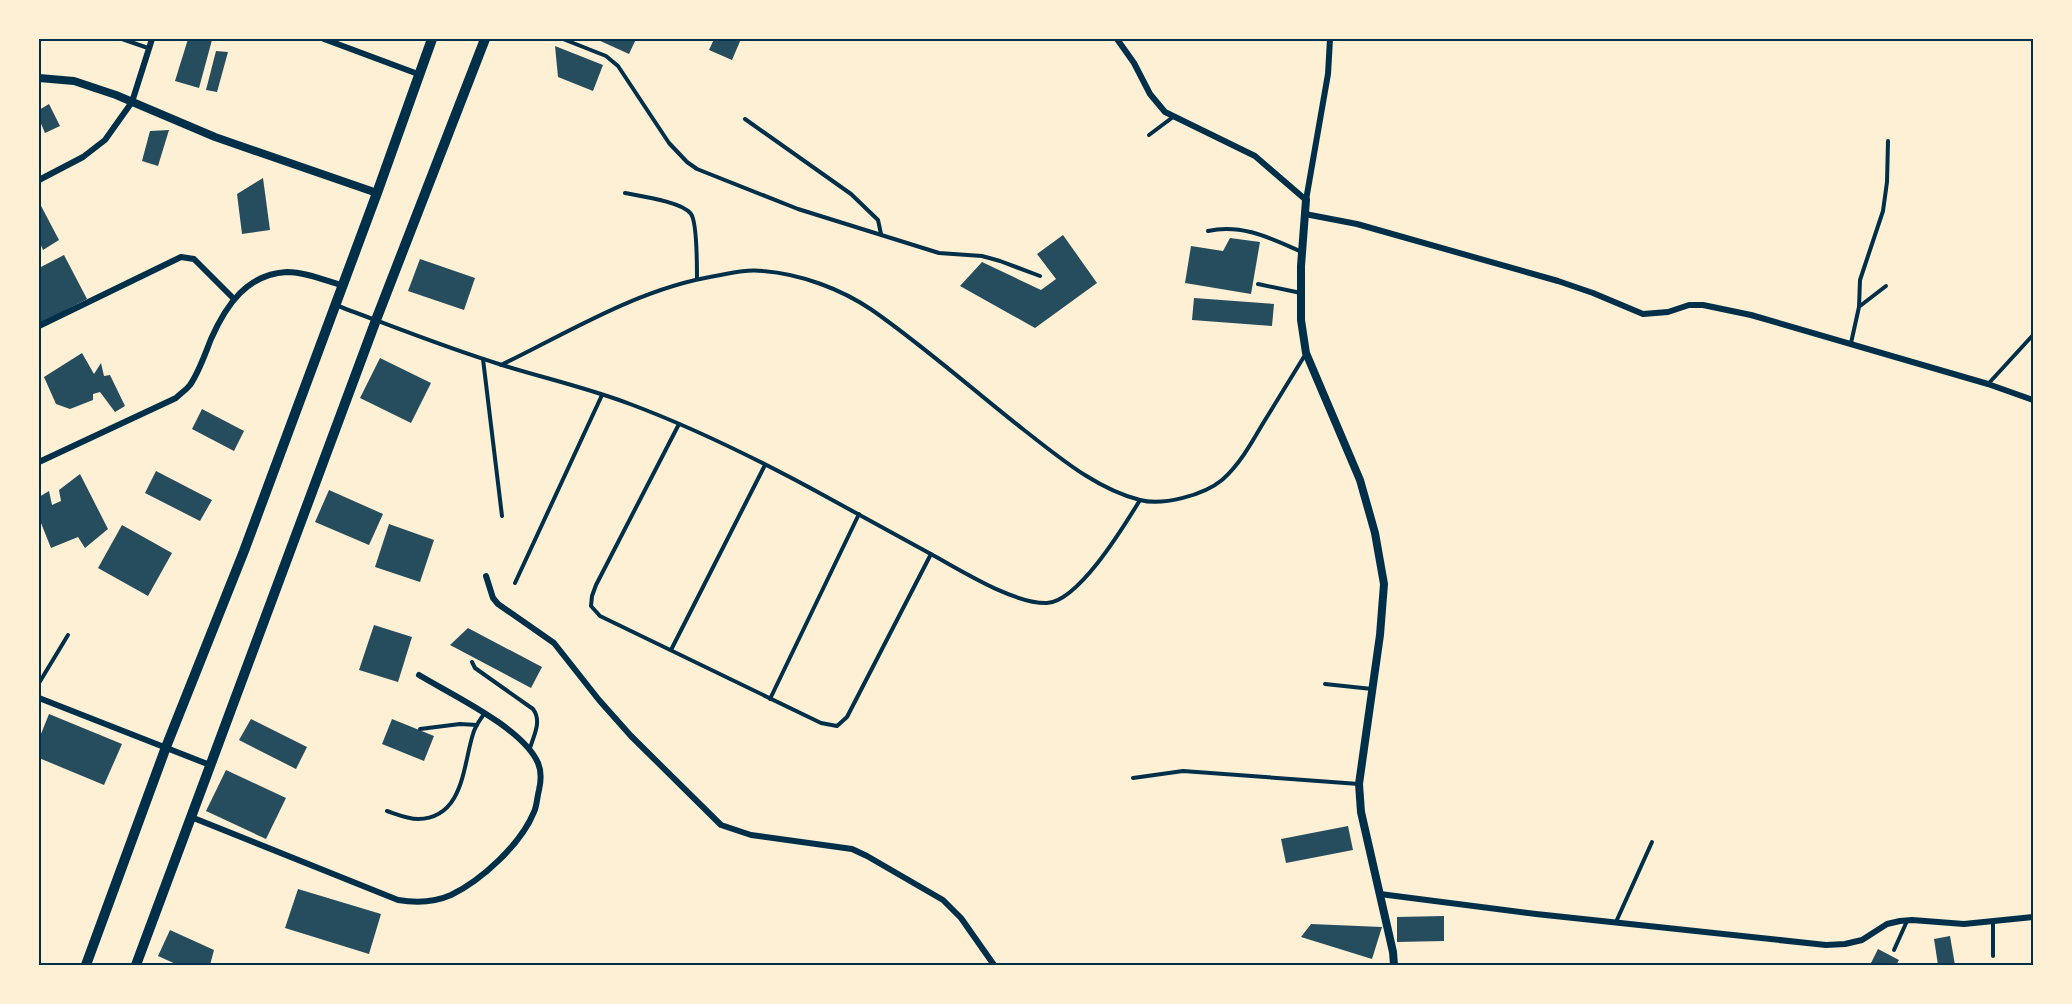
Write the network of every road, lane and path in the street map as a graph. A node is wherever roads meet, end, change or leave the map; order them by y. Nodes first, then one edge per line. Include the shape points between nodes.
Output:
1 (123, 39) edge
2 (152, 39) edge
3 (324, 39) edge
4 (432, 39) edge
5 (484, 39) edge
6 (563, 39) edge
7 (1117, 39) edge
8 (1330, 39) edge
9 (148, 48) junction
10 (418, 74) junction
11 (39, 78) edge
12 (132, 102) junction
13 (1173, 117) junction
14 (745, 119) dead end
15 (1149, 135) dead end
16 (1888, 141) dead end
17 (39, 180) edge
18 (377, 193) junction
19 (625, 193) dead end
20 (1306, 200) junction
21 (1305, 214) junction
22 (1208, 231) dead end
23 (881, 235) junction
24 (1302, 252) junction
25 (1040, 276) dead end
26 (697, 279) junction
27 (1258, 284) dead end
28 (341, 285) junction
29 (1886, 286) dead end
30 (1301, 293) junction
31 (234, 299) junction
32 (334, 305) junction
33 (1859, 307) junction
34 (376, 320) junction
35 (39, 326) edge
36 (2033, 335) edge
37 (1851, 343) junction
38 (1306, 353) junction
39 (483, 359) junction
40 (501, 365) junction
41 (1988, 384) junction
42 (602, 395) junction
43 (2033, 400) edge
44 (679, 424) junction
45 (39, 462) edge
46 (765, 465) junction
47 (1140, 500) junction
48 (859, 514) junction
49 (502, 516) dead end
50 (931, 554) junction
51 (486, 576) dead end
52 (515, 583) dead end
53 (68, 635) dead end
54 (671, 650) junction
55 (472, 662) dead end
56 (419, 675) dead end
57 (39, 684) edge
58 (1325, 684) dead end
59 (1373, 689) junction
60 (39, 698) edge
61 (770, 699) junction
62 (484, 714) junction
63 (477, 725) junction
64 (420, 729) dead end
65 (166, 747) junction
66 (530, 748) junction
67 (210, 765) junction
68 (1133, 778) dead end
69 (1359, 784) junction
70 (387, 811) dead end
71 (191, 817) junction
72 (1653, 842) dead end
73 (1380, 894) junction
74 (2033, 917) edge
75 (1907, 921) junction
76 (1993, 921) junction
77 (1616, 922) junction
78 (1894, 950) dead end
79 (1993, 956) dead end
80 (86, 965) edge
81 (136, 965) edge
82 (994, 965) edge
83 (1394, 965) edge

1 - 9 lane
2 - 9 street
3 - 10 street
4 - 10 main road
5 - 34 main road
6 - 23 lane via 606,56 618,66 669,143 697,169 798,209
7 - 13 street via 1150,94
8 - 20 street via 1328,74
9 - 12 street
10 - 18 main road
11 - 12 street via 74,81
12 - 17 street via 105,140 83,157
12 - 18 street via 215,137
13 - 15 lane
13 - 20 street via 1255,156
14 - 23 lane via 851,194 878,220
16 - 33 lane via 1883,211 1860,280
18 - 28 main road
19 - 26 lane via 680,206 691,213
20 - 21 street
21 - 24 street
21 - 37 street via 1357,224 1593,293 1643,314 1689,305 1720,308
22 - 24 lane via 1250,231
23 - 25 lane via 939,253 982,256
24 - 30 street
26 - 40 lane via 629,302
26 - 47 lane via 761,270 799,276 845,294 920,346 1084,475
27 - 30 lane
28 - 31 street via 288,272 265,277 245,287
28 - 32 main road
29 - 33 lane
30 - 38 street
31 - 35 street via 194,259 182,257
31 - 45 street via 190,386 176,398
32 - 34 lane
32 - 65 main road via 244,551
33 - 37 lane
34 - 39 lane
34 - 67 main road
36 - 41 lane
37 - 41 street
38 - 47 lane via 1248,447 1222,479 1191,495
38 - 59 street via 1360,480 1381,560 1384,584
39 - 40 lane
39 - 49 lane
40 - 42 lane
41 - 43 street
42 - 44 lane
42 - 52 lane
44 - 46 lane
44 - 54 lane via 596,585 591,606 600,616
46 - 48 lane
46 - 54 lane
47 - 50 lane via 1083,579 1053,602 1030,601 1009,594
48 - 50 lane
48 - 61 lane
50 - 61 lane via 847,717 837,726 821,723
51 - 82 street via 498,604 554,643 623,727 721,825 751,836 852,849 867,856 944,900
53 - 57 lane
54 - 61 lane
55 - 66 lane via 533,709 537,715 536,728
56 - 62 street
58 - 59 lane
59 - 69 street
60 - 65 street
62 - 63 lane
62 - 66 street
63 - 64 lane
63 - 70 lane via 464,778 445,809 431,818 415,819
65 - 67 street
65 - 80 main road
66 - 71 street via 541,778 535,811 524,832 477,879 430,902 398,900
67 - 71 main road
68 - 69 lane via 1193,772
69 - 73 street via 1361,812
71 - 81 main road
72 - 77 lane
73 - 77 street
73 - 83 street
74 - 76 street
75 - 76 street
75 - 77 street via 1887,924 1862,940 1836,945
75 - 78 lane
76 - 79 lane

